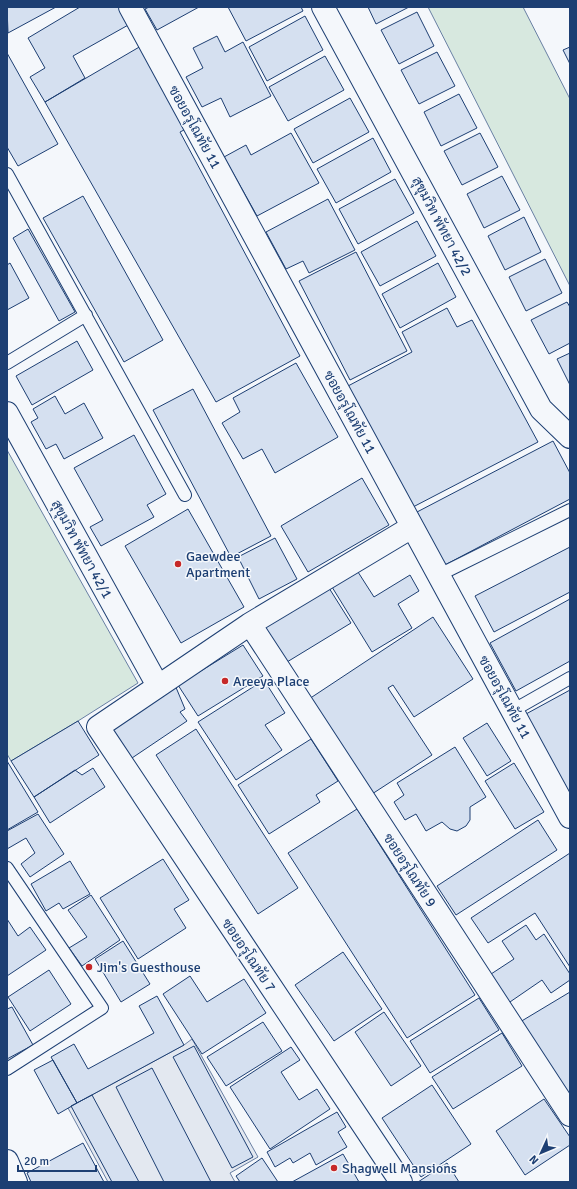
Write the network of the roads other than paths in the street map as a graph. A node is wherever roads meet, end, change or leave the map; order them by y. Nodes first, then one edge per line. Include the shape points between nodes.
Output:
1 (130, 7) edge
2 (323, 7) edge
3 (7, 174) edge
4 (11, 192) edge
5 (86, 315) junction
6 (7, 363) edge
7 (7, 413) edge
8 (570, 437) edge
9 (185, 495) dead end
10 (570, 510) edge
11 (412, 527) junction
12 (439, 575) junction
13 (250, 624) junction
14 (570, 678) edge
15 (158, 686) junction
16 (512, 711) junction
17 (570, 817) edge
18 (7, 868) edge
19 (7, 1069) edge
20 (570, 1115) edge
21 (7, 1161) edge
22 (16, 1182) edge
23 (401, 1182) edge

1 - 11 street, ซอยอรุโณทัย 11
2 - 8 street, สุขุมวิท พัทยา 42/2 via 541,409
3 - 4 lane
4 - 5 lane
5 - 6 lane
5 - 9 lane
7 - 15 street, สุขุมวิท พัทยา 42/1
10 - 12 lane
11 - 12 street, ซอยอรุโณทัย 11
11 - 13 street
12 - 16 street, ซอยอรุโณทัย 11
13 - 15 street
13 - 20 street, ซอยอรุโณทัย 9
14 - 16 lane
15 - 23 street, ซอยอรุโณทัย 7 via 98,727
16 - 17 street, ซอยอรุโณทัย 11
18 - 19 lane via 102,1008
21 - 22 street

